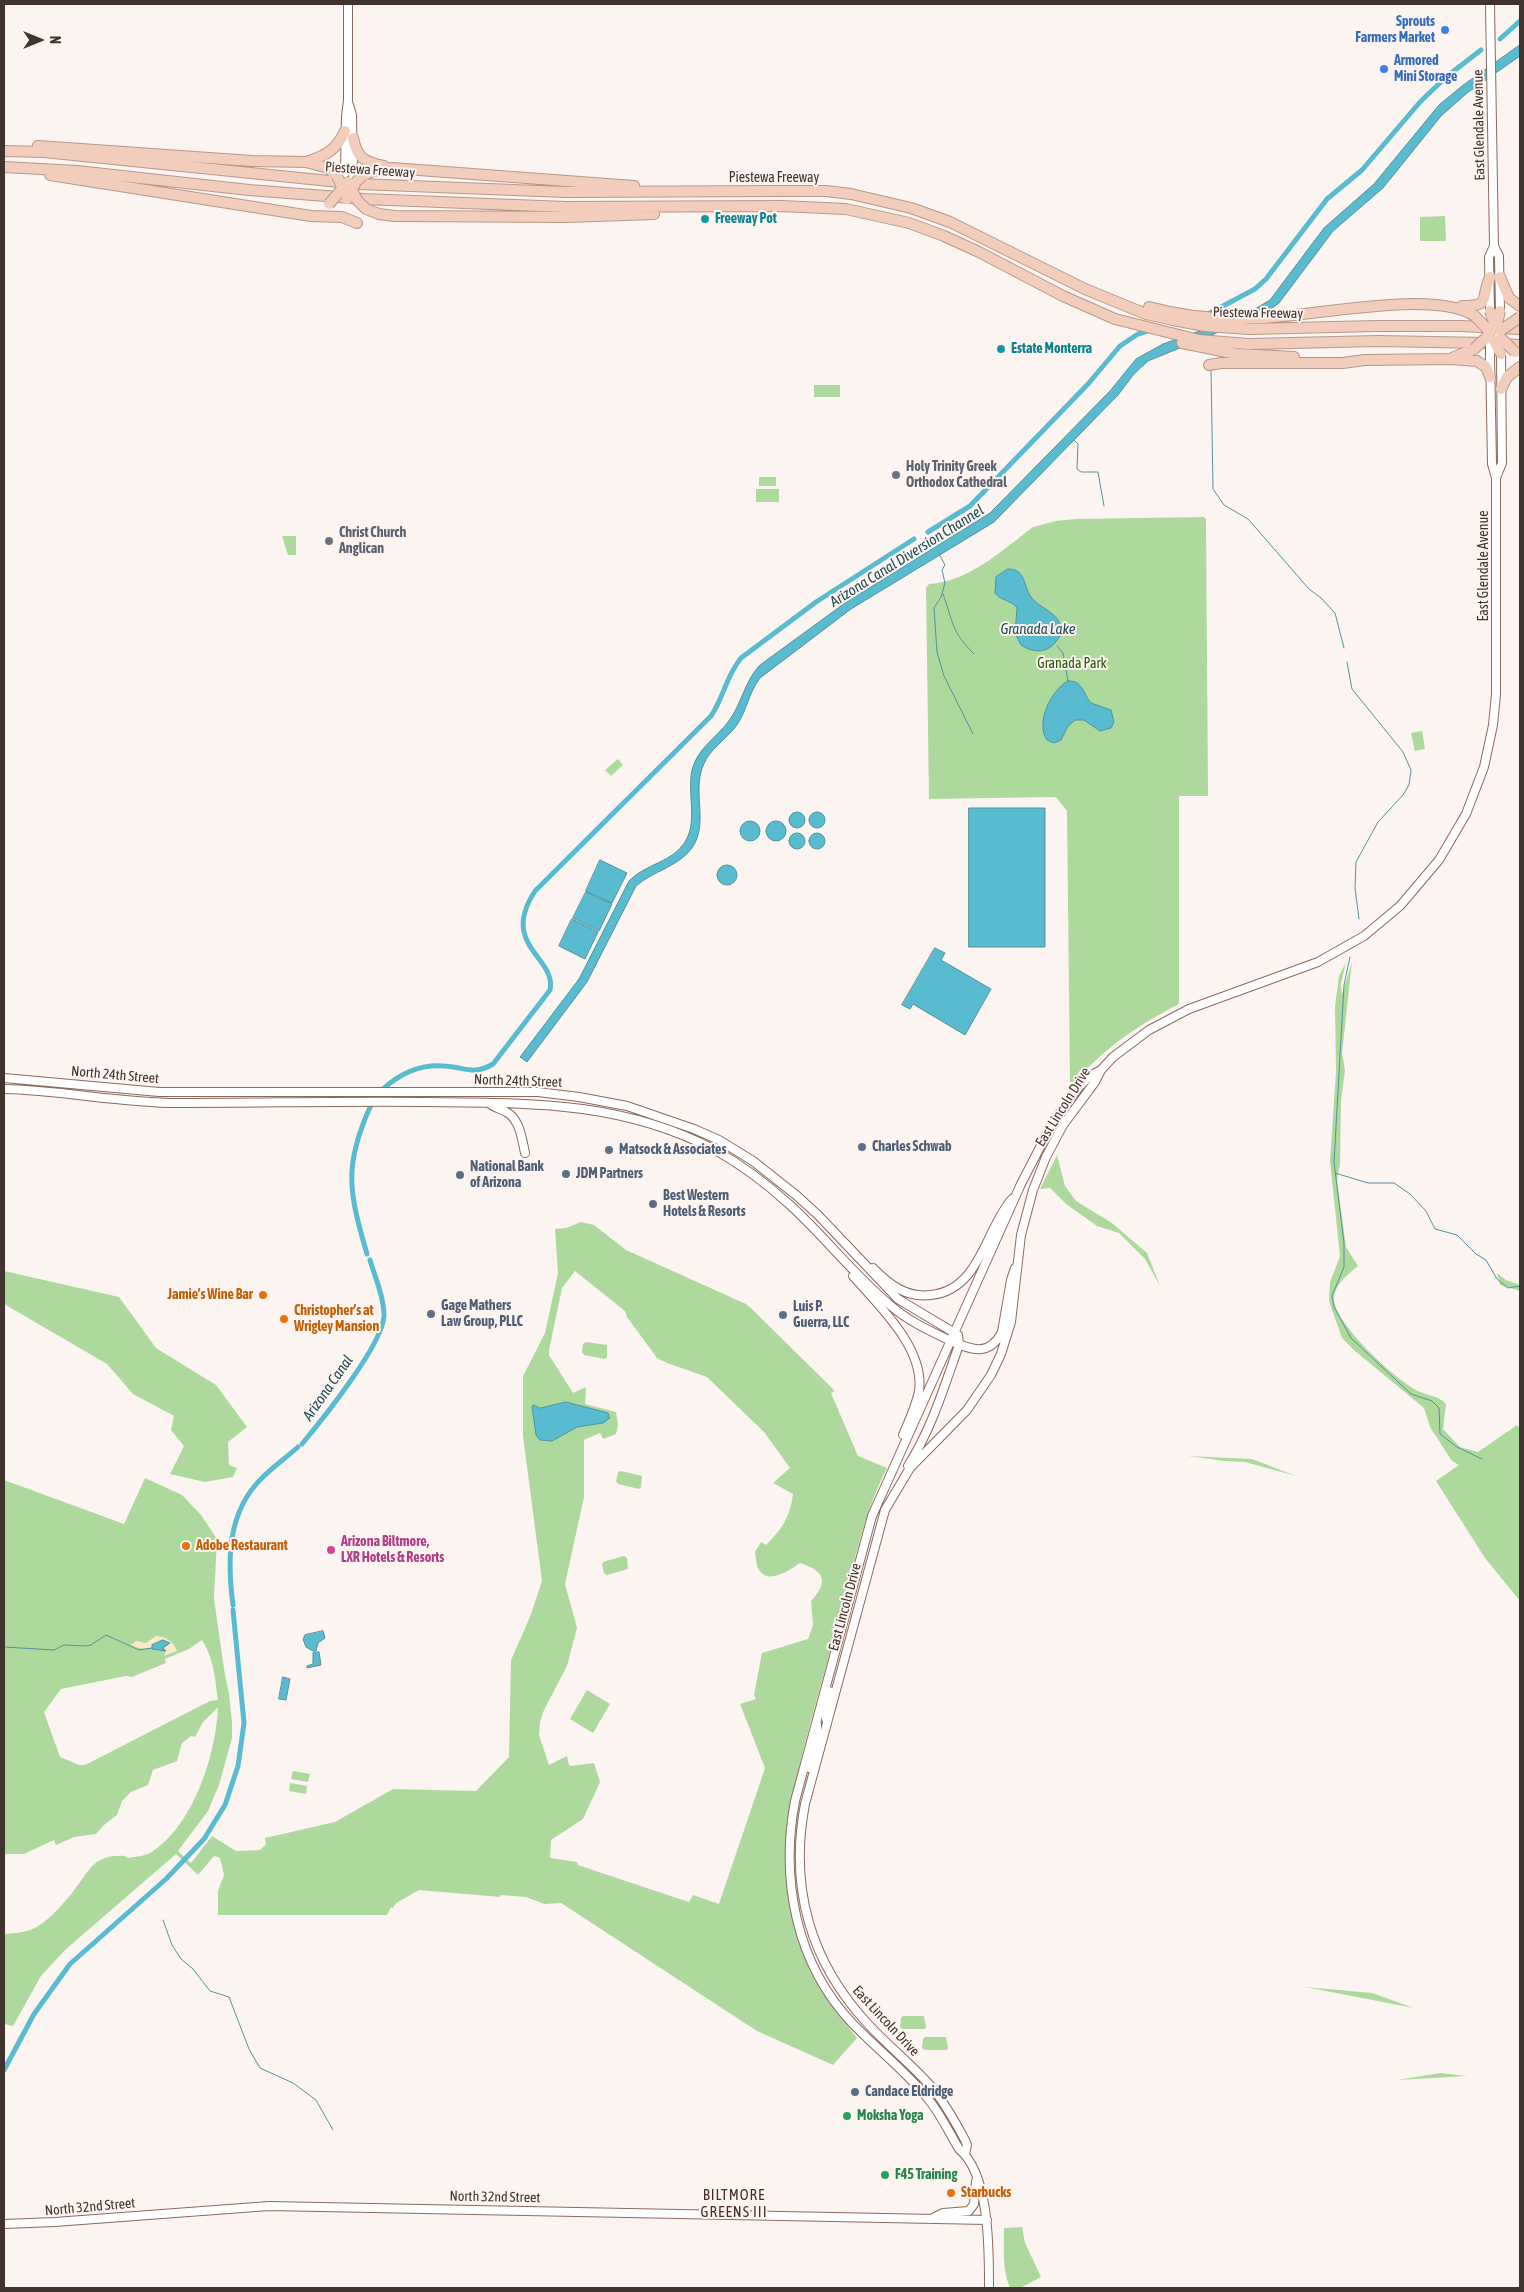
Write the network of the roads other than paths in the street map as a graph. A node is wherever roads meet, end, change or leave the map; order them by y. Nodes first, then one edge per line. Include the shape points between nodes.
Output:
1 (348, 4) edge
2 (1490, 4) edge
3 (349, 134) junction
4 (4, 145) edge
5 (4, 151) edge
6 (306, 162) junction
7 (4, 167) edge
8 (392, 168) junction
9 (4, 171) edge
10 (349, 186) junction
11 (690, 192) junction
12 (694, 208) junction
13 (299, 213) junction
14 (357, 222) dead end
15 (1495, 277) junction
16 (1520, 306) edge
17 (1456, 307) junction
18 (1150, 311) junction
19 (1495, 311) joint
20 (1520, 317) edge
21 (1144, 328) junction
22 (1520, 329) edge
23 (1495, 334) junction
24 (1518, 351) edge
25 (1495, 354) junction
26 (1451, 359) junction
27 (1365, 360) junction
28 (1209, 365) dead end
29 (1520, 367) edge
30 (1490, 377) junction
31 (1501, 389) junction
32 (1496, 478) junction
33 (1497, 653) joint
34 (1101, 1070) junction
35 (4, 1078) edge
36 (4, 1089) edge
37 (488, 1103) junction
38 (716, 1151) junction
39 (525, 1153) dead end
40 (763, 1169) junction
41 (767, 1185) junction
42 (1018, 1192) junction
43 (834, 1250) junction
44 (858, 1257) junction
45 (1016, 1266) junction
46 (955, 1332) junction
47 (955, 1343) junction
48 (890, 1473) junction
49 (902, 1479) junction
50 (842, 1624) junction
51 (827, 1723) junction
52 (811, 1759) junction
53 (807, 1774) junction
54 (965, 2154) junction
55 (977, 2179) junction
56 (930, 2220) junction
57 (987, 2220) junction
58 (4, 2224) edge
59 (989, 2288) edge

1 - 3 main road
2 - 15 main road, East Glendale Avenue via 1494,246 1499,256
3 - 6 highway via 329,154
3 - 8 highway via 360,158
3 - 10 main road
4 - 6 highway
5 - 11 highway, Piestewa Freeway via 44,152 359,184 564,192
6 - 10 highway via 328,168
7 - 12 highway, Piestewa Freeway via 364,199
8 - 10 highway via 373,171
8 - 11 highway
9 - 13 highway
10 - 12 highway, bridge via 366,209 394,216 567,217 669,213
10 - 13 highway, bridge via 318,210
11 - 18 highway, Piestewa Freeway via 826,191 875,198 950,222 1118,303
12 - 21 highway, Piestewa Freeway via 781,206 846,209 909,223 979,252 1062,296 1123,323
13 - 14 highway via 342,217
15 - 16 highway via 1508,298
15 - 17 highway via 1485,288 1481,305
15 - 19 main road, East Glendale Avenue
17 - 18 highway via 1426,304 1370,307 1263,318
17 - 23 highway, bridge via 1475,316
18 - 22 highway, Piestewa Freeway via 1196,324 1249,330 1377,326
19 - 23 highway, bridge
20 - 23 highway, bridge
21 - 24 highway, Piestewa Freeway via 1231,344 1468,342
21 - 27 highway via 1170,340 1222,352 1270,357 1343,356
23 - 24 highway, bridge
23 - 25 highway, bridge
23 - 26 highway, bridge via 1474,349
25 - 30 main road, East Glendale Avenue
25 - 31 main road, East Glendale Avenue
26 - 27 highway
26 - 30 highway via 1477,361 1486,367
27 - 28 highway
29 - 31 highway via 1510,373
30 - 32 main road, East Glendale Avenue via 1492,464
31 - 32 main road, East Glendale Avenue via 1502,463
32 - 33 main road, East Glendale Avenue
33 - 34 main road, East Lincoln Drive via 1495,711 1488,752 1476,791 1448,848 1413,892 1369,932 1329,956 1173,1016 1137,1038
34 - 42 main road, East Lincoln Drive via 1078,1088 1052,1124
34 - 45 main road, East Lincoln Drive via 1096,1082 1063,1125 1046,1157 1025,1216
35 - 40 main road, North 24th Street via 159,1092 538,1092 612,1102 652,1113 729,1146
36 - 37 main road, North 24th Street via 160,1103
37 - 38 main road, North 24th Street via 550,1104 600,1111 644,1122
37 - 39 main road via 509,1113 516,1121
38 - 40 main road
38 - 41 main road, North 24th Street
40 - 41 main road
40 - 44 main road, North 24th Street via 805,1203
41 - 43 main road, North 24th Street
42 - 44 main road via 1004,1208 968,1274 948,1291 926,1296 906,1293 888,1284
42 - 46 main road, East Lincoln Drive
43 - 47 main road, North 24th Street via 890,1306
43 - 48 main road via 905,1339 918,1365 920,1385 917,1398
44 - 46 main road, North 24th Street via 898,1299
45 - 47 main road, North 24th Street via 1004,1325 998,1338 982,1350
45 - 49 main road, East Lincoln Drive via 1011,1322 991,1375 967,1410
46 - 47 main road, East Lincoln Drive
47 - 48 main road, East Lincoln Drive
47 - 49 main road via 927,1432
48 - 50 main road, East Lincoln Drive via 872,1516
49 - 51 main road, East Lincoln Drive via 882,1520
50 - 51 main road via 841,1644 825,1708
50 - 52 main road, East Lincoln Drive via 816,1721 817,1737
51 - 52 main road, East Lincoln Drive
52 - 53 main road, East Lincoln Drive
53 - 54 main road, East Lincoln Drive via 799,1845 801,1887 810,1931 824,1964 852,2006 936,2092 965,2140
53 - 54 main road, East Lincoln Drive via 790,1832 789,1874 797,1922 812,1963 835,2003 928,2099 958,2149
54 - 55 main road, East Lincoln Drive
55 - 56 main road via 974,2204 969,2211 943,2213
55 - 57 main road, East Lincoln Drive
56 - 57 main road, North 32nd Street
56 - 58 main road, North 32nd Street via 262,2206
57 - 59 main road, East Lincoln Drive

